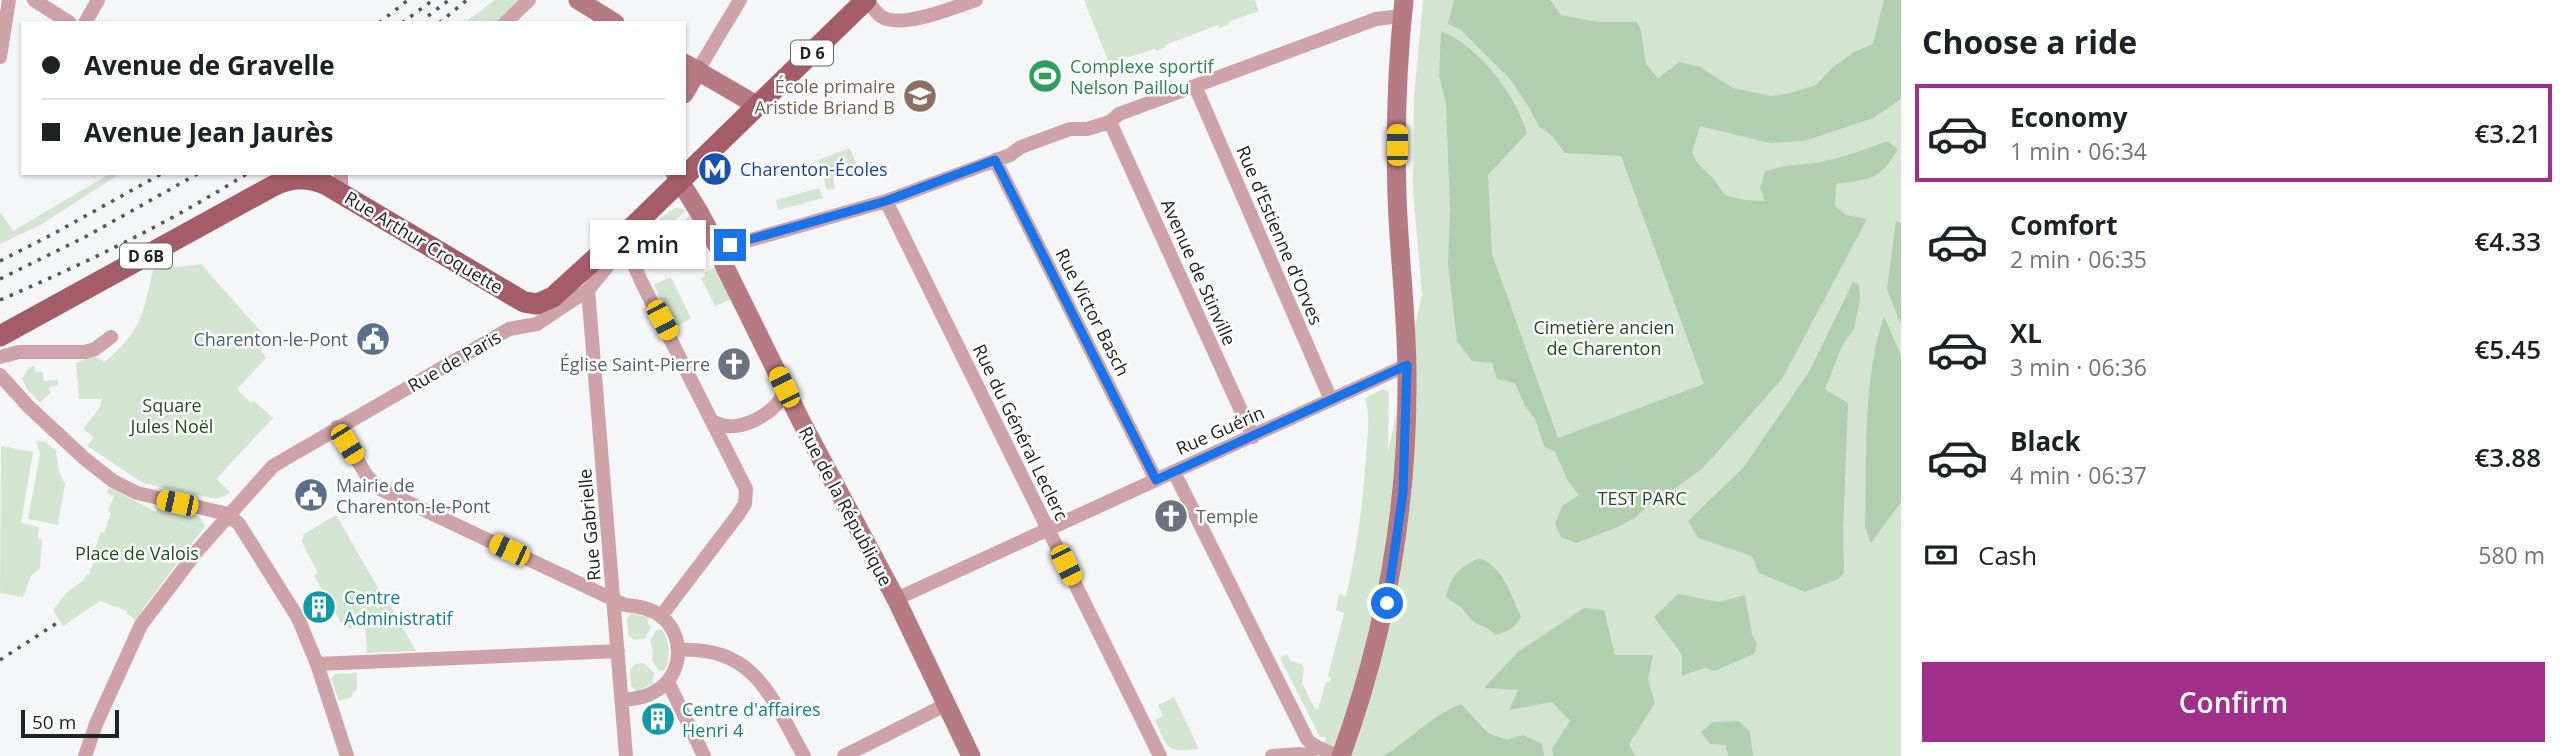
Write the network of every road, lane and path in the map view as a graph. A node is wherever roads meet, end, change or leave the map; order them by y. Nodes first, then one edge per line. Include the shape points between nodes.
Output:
1 (9, 0) edge
2 (34, 0) edge
3 (98, 0) edge
4 (528, 0) edge
5 (578, 0) edge
6 (740, 0) edge
7 (866, 0) edge
8 (976, 0) edge
9 (600, 6) edge
10 (1403, 8) edge
11 (67, 21) edge
12 (86, 21) edge
13 (507, 21) edge
14 (613, 21) edge
15 (0, 57) edge
16 (691, 66) edge
17 (686, 86) edge
18 (1195, 86) junction
19 (758, 106) junction
20 (1110, 122) junction
21 (995, 160) junction
22 (686, 170) edge
23 (677, 178) edge
24 (341, 183) edge
25 (886, 201) junction
26 (618, 242) junction
27 (719, 249) junction
28 (588, 290) junction
29 (0, 336) edge
30 (111, 337) dead end
31 (0, 357) edge
32 (1407, 365) junction
33 (0, 375) edge
34 (784, 387) junction
35 (1331, 400) junction
36 (713, 422) junction
37 (337, 428) junction
38 (1253, 437) junction
39 (1174, 472) junction
40 (1156, 480) junction
41 (228, 514) junction
42 (1048, 530) junction
43 (614, 599) junction
44 (896, 599) junction
45 (661, 616) junction
46 (678, 650) junction
47 (618, 651) junction
48 (317, 664) junction
49 (668, 681) junction
50 (622, 700) junction
51 (947, 704) junction
52 (1308, 751) edge
53 (85, 756) edge
54 (347, 756) edge
55 (626, 756) edge
56 (704, 756) edge
57 (804, 756) edge
58 (844, 756) edge
59 (971, 756) edge
60 (1160, 756) edge
61 (1272, 756) edge
62 (1334, 756) edge
63 (1341, 756) edge

1 - 15 street
2 - 11 street
3 - 12 street
4 - 13 street
5 - 9 street
6 - 16 street
7 - 8 street via 881,16 894,20 926,17
7 - 19 main road, Rue de Paris / D 6
9 - 14 street
10 - 18 street
10 - 32 street via 1397,195
16 - 17 street
16 - 19 street
18 - 20 street via 1119,114
18 - 35 street, Rue d'Estienne d'Orves
19 - 22 main road, Rue de Paris / D 6
20 - 21 street via 1070,129
20 - 38 street, Avenue de Stinville
21 - 25 street
21 - 40 street, Rue Victor Basch
23 - 26 main road, Rue de Paris / D 6B
23 - 27 street, Rue de la République
24 - 26 main road, Rue Arthur Croquette / D 6B via 531,303 553,298
24 - 29 main road, Rue Arthur Croquette / D 6B via 282,181
25 - 27 street
25 - 42 street, Rue du Général Leclerc
26 - 28 street, Rue de Paris via 610,263
26 - 36 street
27 - 34 street, Rue de la République
28 - 37 street, Rue de Paris via 537,324 509,329
28 - 43 street, Rue Gabrielle
30 - 31 street via 85,352 11,352
32 - 35 street, Rue Guérin
32 - 63 street via 1403,493 1390,584 1364,690
33 - 41 street via 85,460 113,481 137,493
34 - 36 street via 779,402 745,424 731,427
34 - 44 street, Rue de la République
35 - 38 street, Rue Guérin
36 - 45 street via 747,497
37 - 41 street, Rue de Paris via 273,466
37 - 43 street via 380,489
38 - 39 street, Rue Guérin
39 - 40 street, Rue Guérin
39 - 52 street
40 - 42 street, Rue Guérin
41 - 48 street via 239,524 298,618
41 - 53 street, Rue de Paris via 141,625
42 - 44 street, Rue Guérin
42 - 60 street, Rue du Général Leclerc
43 - 45 street
43 - 47 street, Rue Gabrielle
44 - 51 street, Rue de la République
45 - 46 street via 674,633
46 - 49 street
46 - 57 street via 711,650 748,668
47 - 48 street
47 - 50 street, Rue Gabrielle
48 - 54 street
49 - 50 street via 654,693
49 - 56 street
50 - 55 street, Rue Gabrielle
51 - 58 street
51 - 59 street, Rue de la République
52 - 61 street
52 - 62 street via 1327,750

